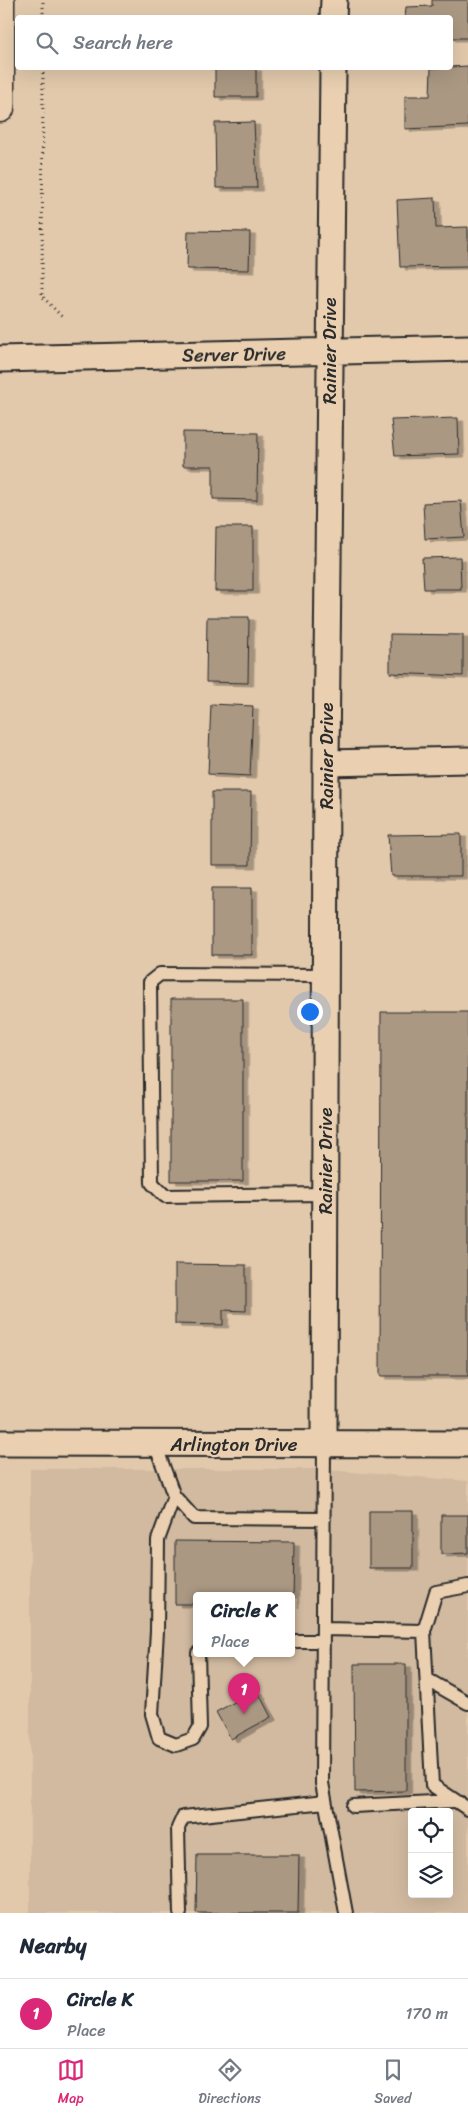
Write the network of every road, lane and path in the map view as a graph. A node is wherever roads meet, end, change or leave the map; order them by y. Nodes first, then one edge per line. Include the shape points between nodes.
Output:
1 (0, 0) edge
2 (43, 0) edge
3 (334, 0) edge
4 (43, 15) edge
5 (334, 15) edge
6 (43, 70) edge
7 (333, 70) edge
8 (0, 108) edge
9 (64, 319) dead end
10 (468, 348) edge
11 (329, 352) junction
12 (0, 359) edge
13 (468, 760) edge
14 (326, 763) junction
15 (325, 975) junction
16 (325, 1194) junction
17 (0, 1443) edge
18 (155, 1444) junction
19 (324, 1444) junction
20 (468, 1444) edge
21 (174, 1496) junction
22 (324, 1519) junction
23 (468, 1586) edge
24 (424, 1631) junction
25 (323, 1635) junction
26 (295, 1640) edge
27 (198, 1657) edge
28 (428, 1680) junction
29 (468, 1703) edge
30 (453, 1801) junction
31 (326, 1802) junction
32 (353, 1806) dead end
33 (468, 1809) edge
34 (180, 1913) edge
35 (346, 1913) edge

1 - 8 main road
2 - 4 path
3 - 5 street
6 - 9 path via 42,296
7 - 11 street, Rainier Drive
10 - 11 street, Server Drive
11 - 12 street, Server Drive
11 - 14 street, Rainier Drive
13 - 14 street
14 - 15 street, Rainier Drive
15 - 16 street, Rainier Drive
15 - 16 lane via 160,974 150,982 152,1183 165,1196
16 - 19 street, Rainier Drive
17 - 18 street, Arlington Drive
18 - 19 street, Arlington Drive
18 - 21 lane
19 - 20 street, Arlington Drive
19 - 22 lane
21 - 22 lane via 194,1518
21 - 27 lane via 158,1540 152,1714 159,1738 176,1746 193,1739 200,1727
22 - 25 lane
23 - 24 lane via 436,1592
24 - 25 lane
24 - 28 lane
25 - 26 lane
25 - 31 lane via 322,1783
28 - 29 lane
28 - 30 lane via 432,1785
30 - 32 lane
30 - 33 lane
31 - 34 lane via 183,1817 178,1828
31 - 35 lane

